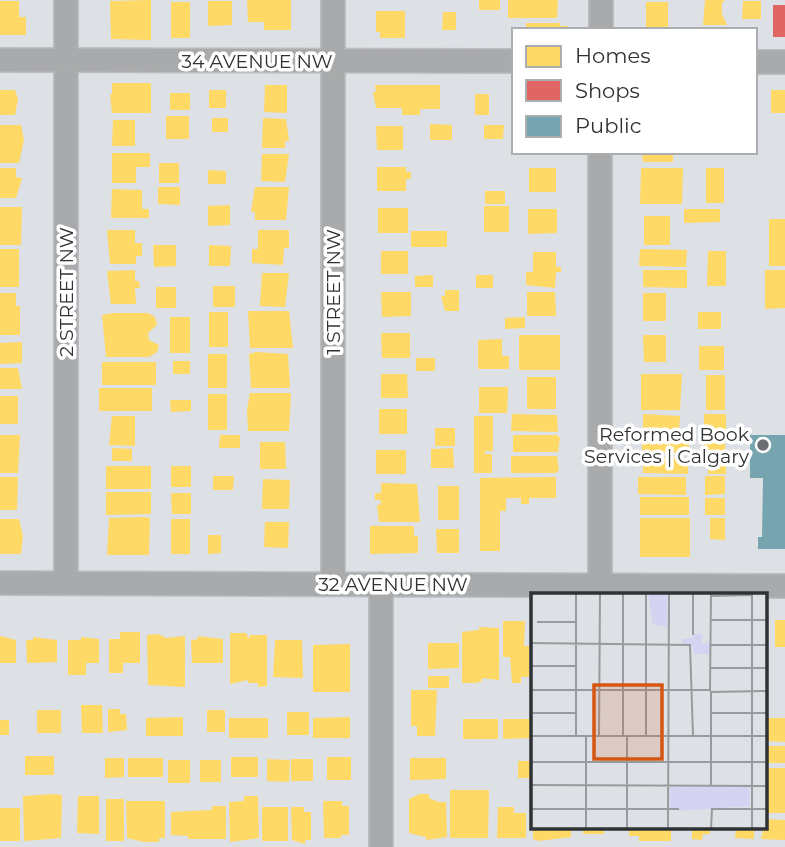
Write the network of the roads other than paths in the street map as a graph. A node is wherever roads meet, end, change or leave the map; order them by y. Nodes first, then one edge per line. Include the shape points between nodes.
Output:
1 (66, 0) edge
2 (333, 0) edge
3 (601, 0) edge
4 (601, 28) edge
5 (0, 60) edge
6 (66, 61) junction
7 (333, 61) junction
8 (512, 61) edge
9 (757, 62) edge
10 (785, 62) edge
11 (600, 154) edge
12 (0, 583) edge
13 (66, 583) junction
14 (333, 584) junction
15 (381, 584) junction
16 (600, 584) junction
17 (785, 586) edge
18 (381, 847) edge

1 - 6 street, 2 STREET NW
2 - 7 street, 1 STREET NW
3 - 4 street
5 - 6 street, 34 AVENUE NW
6 - 7 street, 34 AVENUE NW
6 - 13 street, 2 STREET NW
7 - 8 street, 34 AVENUE NW
7 - 14 street, 1 STREET NW
9 - 10 street
11 - 16 street
12 - 13 street, 32 AVENUE NW
13 - 14 street, 32 AVENUE NW
14 - 15 street, 32 AVENUE NW
15 - 16 street, 32 AVENUE NW
15 - 18 street
16 - 17 street, 32 AVENUE NW

